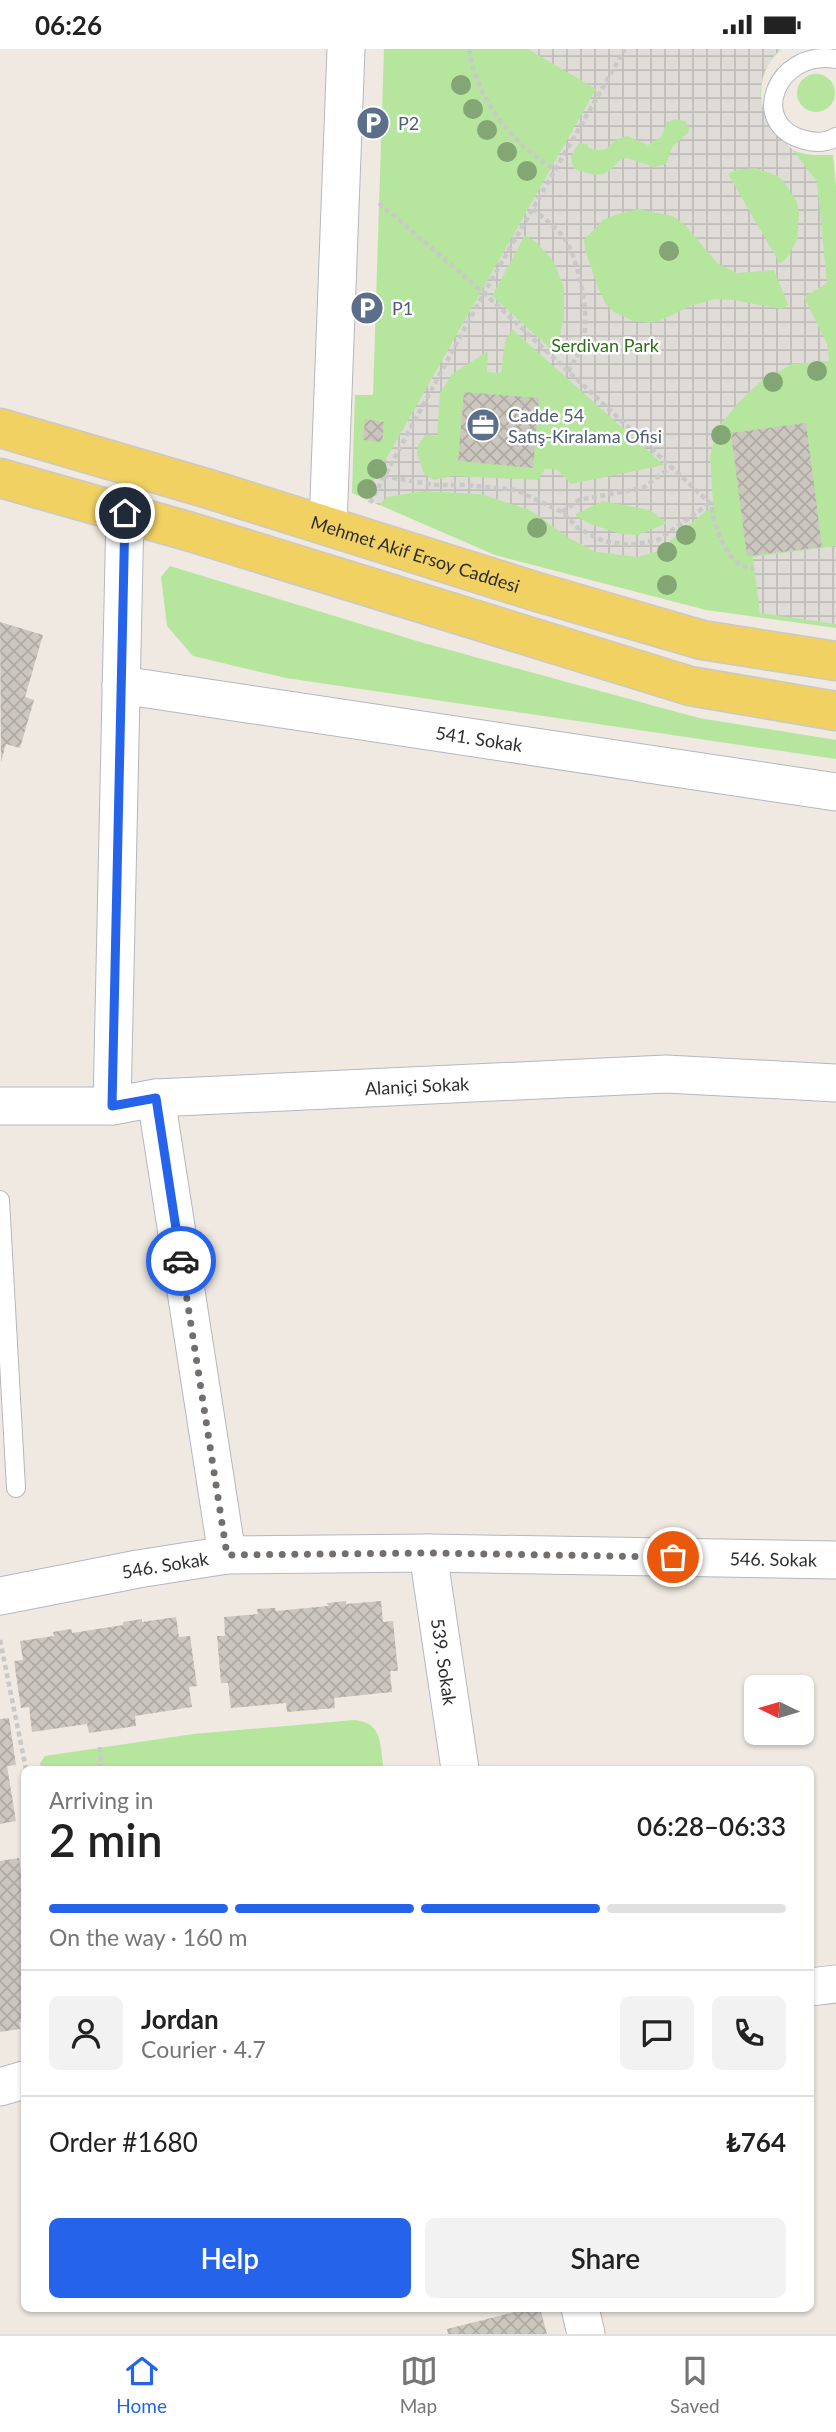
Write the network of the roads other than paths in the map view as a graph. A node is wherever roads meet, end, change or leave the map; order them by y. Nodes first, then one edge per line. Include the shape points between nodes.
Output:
1 (346, 49) edge
2 (836, 59) edge
3 (836, 137) edge
4 (0, 428) edge
5 (0, 478) edge
6 (125, 513) junction
7 (328, 525) junction
8 (836, 661) edge
9 (121, 685) junction
10 (836, 711) edge
11 (836, 792) edge
12 (836, 1083) edge
13 (156, 1098) junction
14 (0, 1106) edge
15 (112, 1106) junction
16 (0, 1200) edge
17 (16, 1488) dead end
18 (428, 1553) junction
19 (227, 1555) junction
20 (836, 1560) edge
21 (0, 1596) edge
22 (460, 1766) edge
23 (836, 1984) edge
24 (814, 1987) edge
25 (21, 2081) edge
26 (0, 2087) edge
27 (581, 2312) edge
28 (586, 2334) edge

1 - 7 street
2 - 3 lane via 813,54 798,58 777,78 773,92 776,114 788,132 815,142
4 - 7 main road, Mehmet Akif Ersoy Caddesi
5 - 6 main road
6 - 9 street
6 - 10 main road via 690,686
7 - 8 main road, Mehmet Akif Ersoy Caddesi via 702,640
9 - 11 street, 541. Sokak
9 - 15 street
12 - 13 street, Alaniçi Sokak via 666,1074
13 - 15 street, Alaniçi Sokak
13 - 19 street
14 - 15 street, Alaniçi Sokak
16 - 17 lane
18 - 19 street, 546. Sokak
18 - 20 street, 546. Sokak
18 - 22 street, 539. Sokak
19 - 21 street, 546. Sokak
23 - 24 street
25 - 26 street
27 - 28 street

